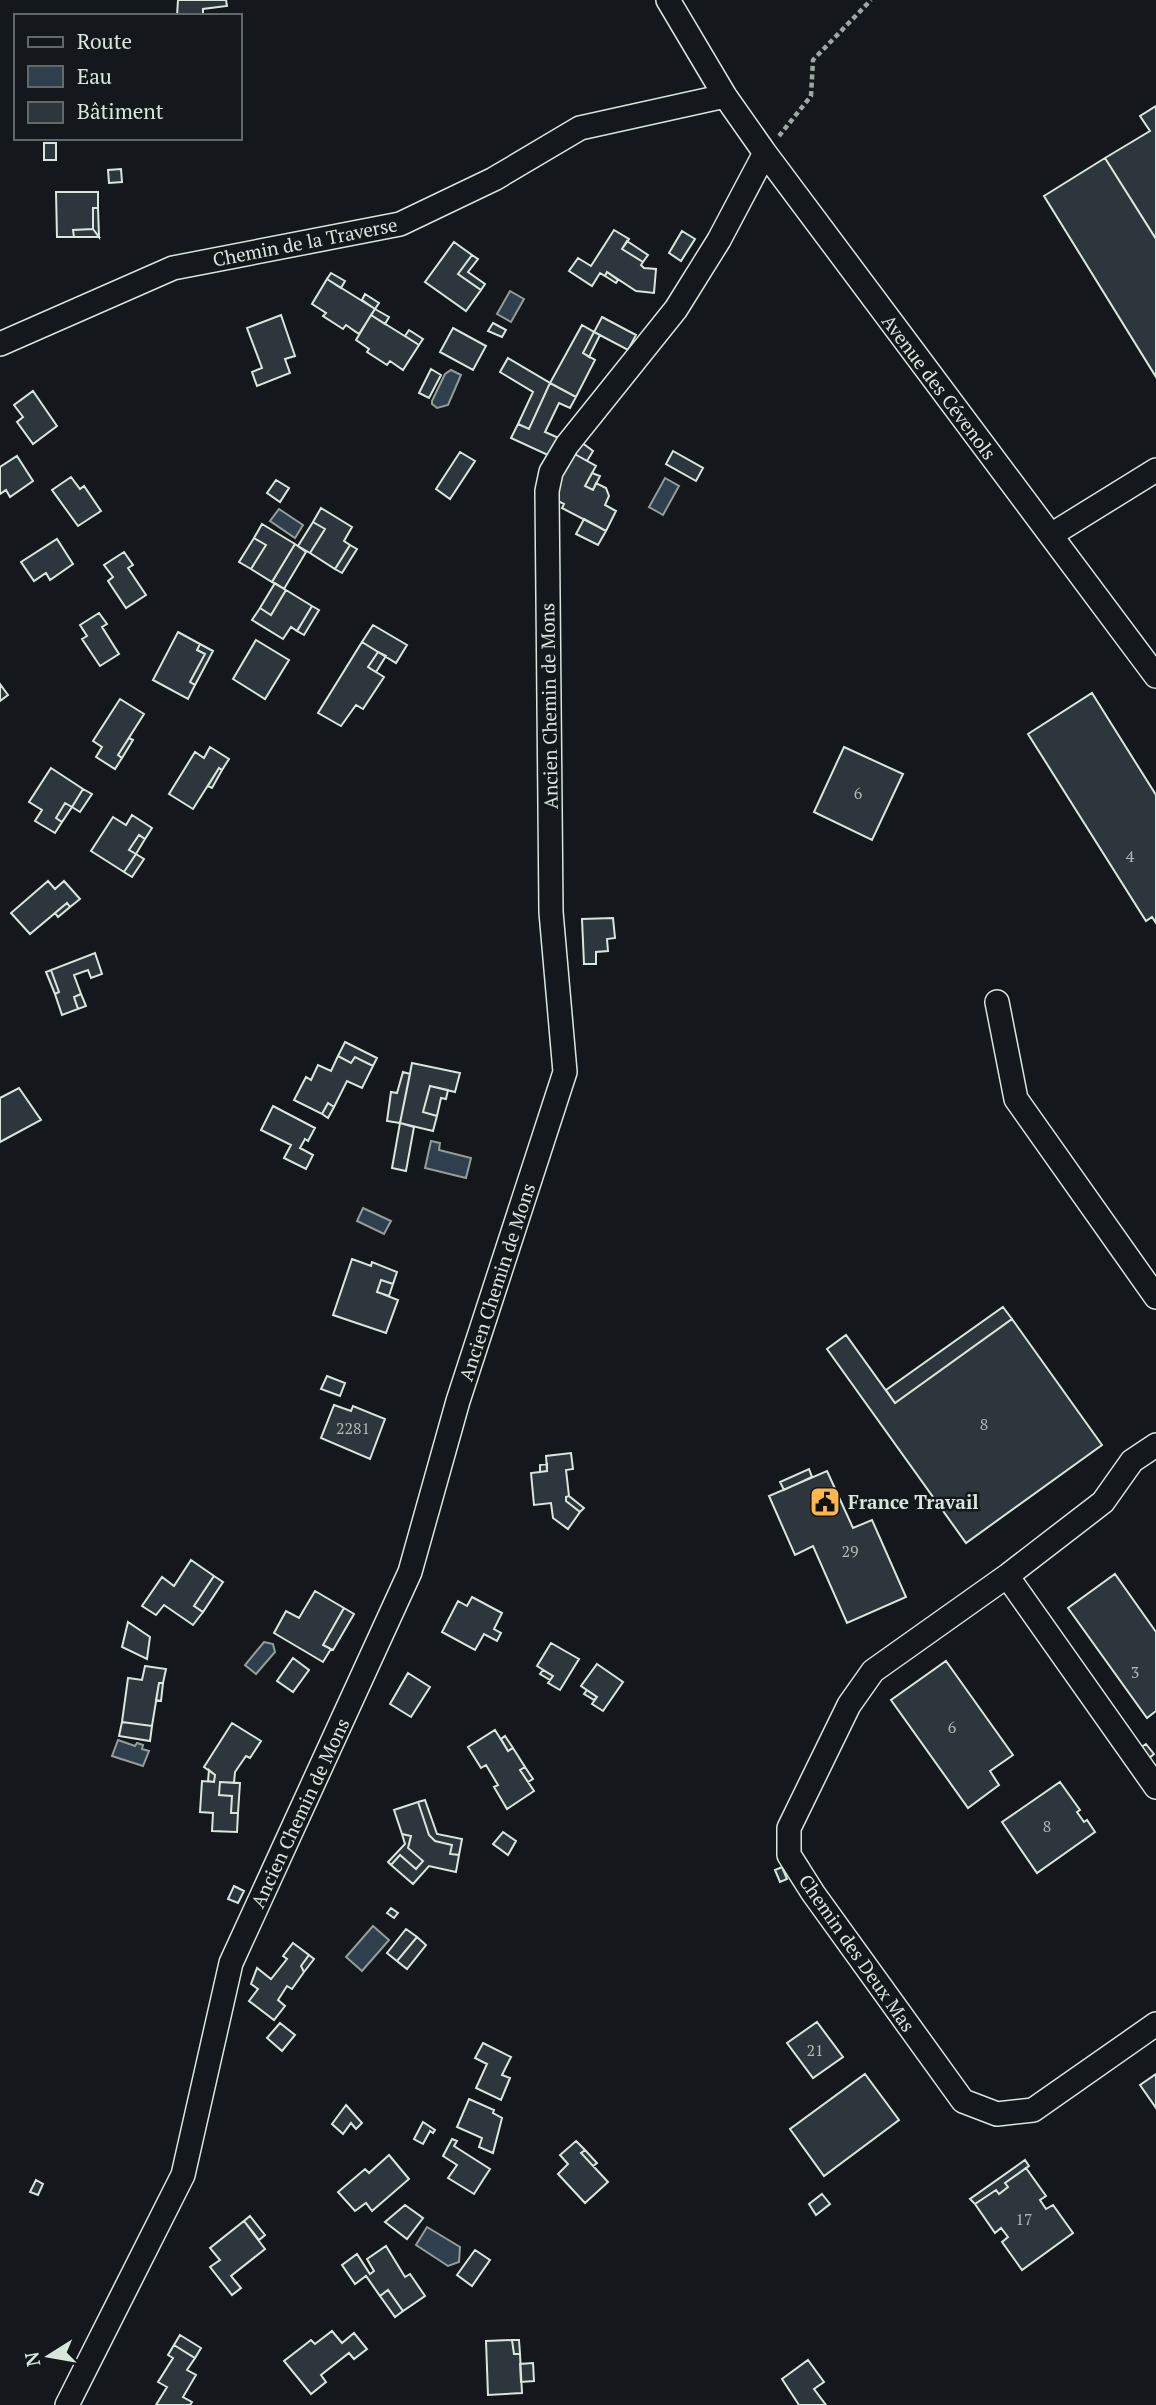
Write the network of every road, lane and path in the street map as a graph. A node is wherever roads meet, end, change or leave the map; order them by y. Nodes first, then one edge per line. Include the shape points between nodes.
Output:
1 (668, 0) edge
2 (871, 0) edge
3 (725, 96) junction
4 (765, 153) junction
5 (0, 344) edge
6 (1156, 470) edge
7 (1051, 535) junction
8 (1156, 676) edge
9 (997, 1002) dead end
10 (1156, 1297) edge
11 (1156, 1445) edge
12 (1007, 1576) junction
13 (1156, 1787) edge
14 (1156, 2024) edge
15 (67, 2405) edge

1 - 3 street, Avenue des Cévenols
2 - 4 path via 813,60 811,96
3 - 4 street, Avenue des Cévenols
3 - 5 street, Chemin de la Traverse via 580,128 494,180 400,224 173,268
4 - 7 street, Avenue des Cévenols
4 - 15 street, Ancien Chemin de Mons via 676,309 567,445 551,472 547,491 551,912 565,1072 458,1401 410,1572 231,1963 183,2175
6 - 7 street
7 - 8 street, Avenue des Cévenols
9 - 10 street via 1016,1099
11 - 12 street, Chemin des Deux Mas via 1132,1461 1103,1502
12 - 13 street
12 - 14 street, Chemin des Deux Mas via 873,1671 849,1705 789,1828 789,1855 963,2101 997,2114 1033,2110

